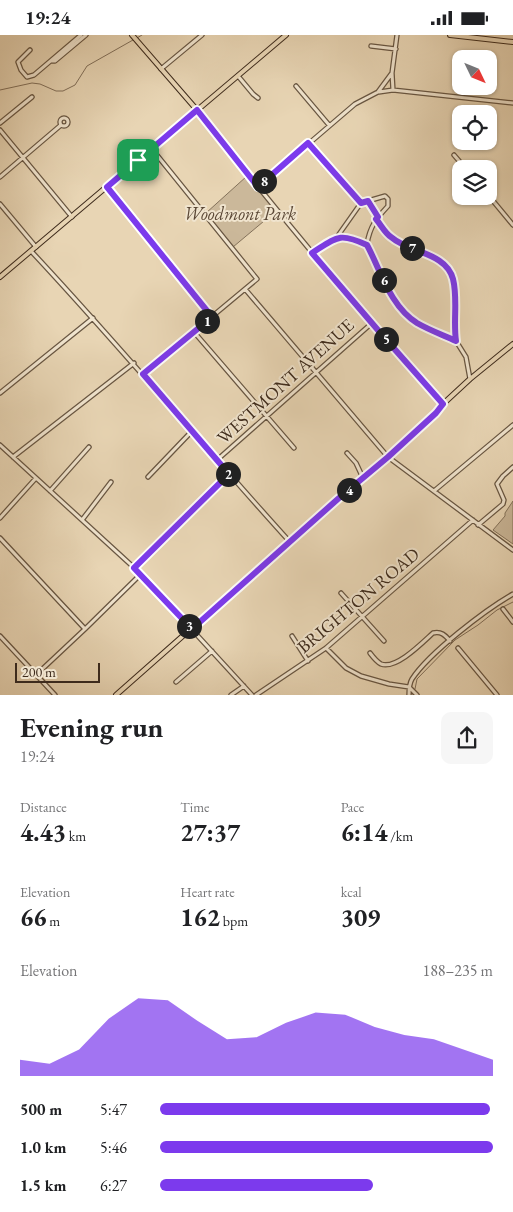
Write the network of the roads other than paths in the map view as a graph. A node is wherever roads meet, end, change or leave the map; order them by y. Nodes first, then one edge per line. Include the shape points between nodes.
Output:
1 (81, 35) edge
2 (86, 35) edge
3 (132, 35) edge
4 (202, 35) edge
5 (286, 35) edge
6 (397, 35) edge
7 (450, 35) edge
8 (76, 41) junction
9 (513, 42) edge
10 (370, 46) dead end
11 (396, 49) junction
12 (30, 50) dead end
13 (161, 69) junction
14 (392, 73) junction
15 (238, 76) junction
16 (296, 86) dead end
17 (393, 90) junction
18 (378, 92) junction
19 (32, 97) dead end
20 (258, 98) dead end
21 (513, 103) edge
22 (197, 110) junction
23 (0, 123) edge
24 (61, 125) dead end
25 (329, 125) junction
26 (0, 130) edge
27 (308, 143) junction
28 (152, 149) junction
29 (454, 155) dead end
30 (22, 157) junction
31 (458, 160) edge
32 (0, 177) edge
33 (107, 187) junction
34 (258, 187) junction
35 (368, 201) junction
36 (361, 203) junction
37 (0, 205) edge
38 (496, 205) edge
39 (72, 217) junction
40 (377, 218) junction
41 (513, 225) edge
42 (337, 237) junction
43 (367, 245) junction
44 (36, 247) junction
45 (32, 251) junction
46 (312, 253) junction
47 (0, 277) edge
48 (246, 289) junction
49 (212, 317) junction
50 (93, 318) junction
51 (372, 323) junction
52 (194, 332) junction
53 (456, 341) junction
54 (513, 343) edge
55 (134, 363) junction
56 (316, 372) junction
57 (143, 374) junction
58 (470, 379) junction
59 (0, 393) edge
60 (443, 404) junction
61 (267, 416) junction
62 (513, 425) edge
63 (193, 430) junction
64 (0, 445) edge
65 (89, 447) dead end
66 (294, 447) dead end
67 (347, 453) dead end
68 (13, 457) junction
69 (388, 457) junction
70 (217, 460) junction
71 (513, 467) edge
72 (229, 474) junction
73 (148, 477) dead end
74 (36, 478) junction
75 (363, 478) junction
76 (111, 482) dead end
77 (50, 491) junction
78 (434, 491) junction
79 (0, 518) edge
80 (82, 520) junction
81 (472, 520) junction
82 (478, 525) junction
83 (0, 538) edge
84 (290, 542) junction
85 (513, 550) edge
86 (134, 568) junction
87 (141, 574) junction
88 (341, 593) dead end
89 (513, 594) edge
90 (502, 609) dead end
91 (364, 617) junction
92 (513, 622) edge
93 (85, 629) junction
94 (192, 629) junction
95 (292, 636) dead end
96 (0, 637) edge
97 (384, 641) dead end
98 (450, 641) junction
99 (326, 648) junction
100 (458, 648) dead end
101 (212, 651) junction
102 (370, 653) dead end
103 (308, 661) junction
104 (36, 675) junction
105 (176, 682) dead end
106 (244, 686) junction
107 (409, 687) junction
108 (55, 695) edge
109 (116, 695) edge
110 (231, 695) edge
111 (252, 695) edge
112 (256, 695) edge
113 (408, 695) edge
114 (417, 695) edge
115 (497, 695) edge

1 - 8 street
2 - 8 street
3 - 13 main road
4 - 13 street
5 - 15 main road
6 - 11 street
7 - 9 main road
8 - 12 street via 55,61 27,77 18,62
10 - 11 street
11 - 14 street
13 - 22 main road
14 - 17 street
14 - 18 street
15 - 20 street
15 - 22 main road
16 - 25 street
17 - 18 street
17 - 21 street
18 - 25 street via 355,104
19 - 23 street
22 - 28 main road
22 - 34 street
24 - 30 street
25 - 27 street
26 - 30 street
27 - 34 street
27 - 36 street
28 - 33 main road
28 - 48 street via 257,279
29 - 31 street
30 - 32 street
30 - 39 street
33 - 39 main road
33 - 49 street
34 - 46 street
35 - 36 street
35 - 40 street
35 - 40 street via 381,196 388,199 388,206
36 - 42 street
37 - 44 street
38 - 41 street
39 - 44 main road
40 - 43 street via 370,229
40 - 53 street via 391,237 439,260 450,271
42 - 43 street via 351,237
42 - 46 street
43 - 53 street via 388,290 407,315 428,329
44 - 45 main road
45 - 47 main road
45 - 50 street
46 - 51 street
48 - 49 street
48 - 56 street
49 - 52 street
50 - 55 street
50 - 59 street
51 - 56 street, WESTMONT AVENUE
51 - 60 street
52 - 57 street
52 - 61 street
53 - 58 street via 466,357
54 - 58 main road
55 - 57 street
55 - 68 street
56 - 61 street, WESTMONT AVENUE
56 - 69 street
57 - 63 street
58 - 60 main road
60 - 69 main road
61 - 66 street
61 - 70 street, WESTMONT AVENUE
62 - 78 street
63 - 70 street
63 - 73 street
64 - 68 street
65 - 77 street
67 - 75 street
68 - 74 street
69 - 75 main road
69 - 78 street
70 - 72 street
71 - 82 street via 497,484 503,495 503,504
72 - 84 street
72 - 86 street
74 - 77 street
74 - 79 street
75 - 84 main road
76 - 80 street
77 - 80 street
78 - 81 street
80 - 86 street
81 - 82 street
81 - 91 street, BRIGHTON ROAD
82 - 85 street
83 - 93 street
84 - 94 main road
86 - 87 street
87 - 93 street
87 - 94 street
88 - 91 street
89 - 98 street
90 - 92 street
91 - 97 street
91 - 99 street, BRIGHTON ROAD
93 - 104 street
94 - 101 street
94 - 109 main road
95 - 103 street
96 - 104 street
98 - 102 street via 446,635 433,633 389,665 378,662
98 - 107 street via 430,658 410,681
99 - 103 street, BRIGHTON ROAD
99 - 107 street via 346,668 361,676
100 - 115 street
101 - 105 street
101 - 106 street
103 - 112 street, BRIGHTON ROAD
104 - 108 street
106 - 110 street
106 - 111 street
107 - 113 street
107 - 114 street

